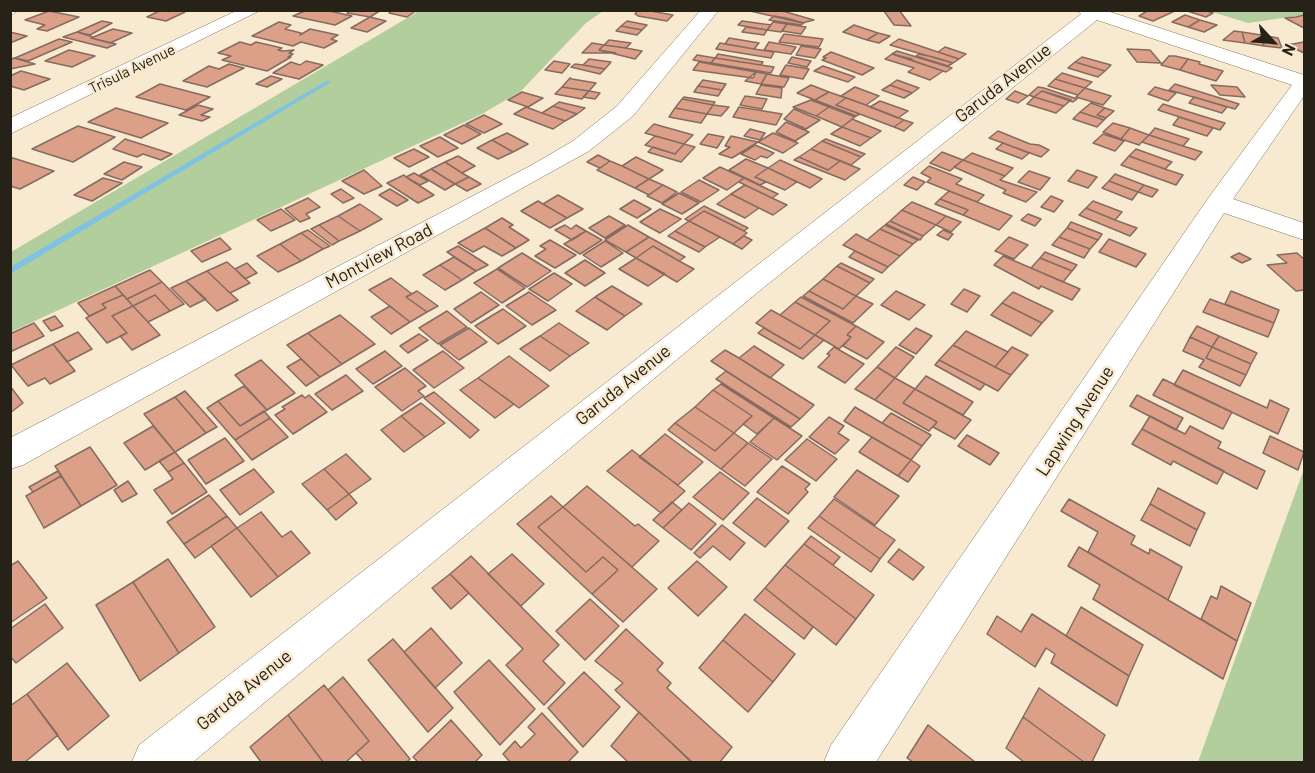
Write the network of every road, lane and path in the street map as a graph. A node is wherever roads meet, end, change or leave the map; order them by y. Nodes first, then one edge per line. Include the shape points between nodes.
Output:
1 (253, 10) edge
2 (711, 10) edge
3 (1089, 12) edge
4 (1304, 82) edge
5 (10, 127) edge
6 (1218, 202) junction
7 (1305, 232) edge
8 (10, 455) edge
9 (156, 762) edge
10 (848, 762) edge

1 - 5 street, Trisula Avenue
2 - 8 street, Montview Road via 625,111 581,146
3 - 4 street
3 - 9 street, Garuda Avenue
4 - 6 street, Lapwing Avenue
6 - 7 street
6 - 10 street, Lapwing Avenue

